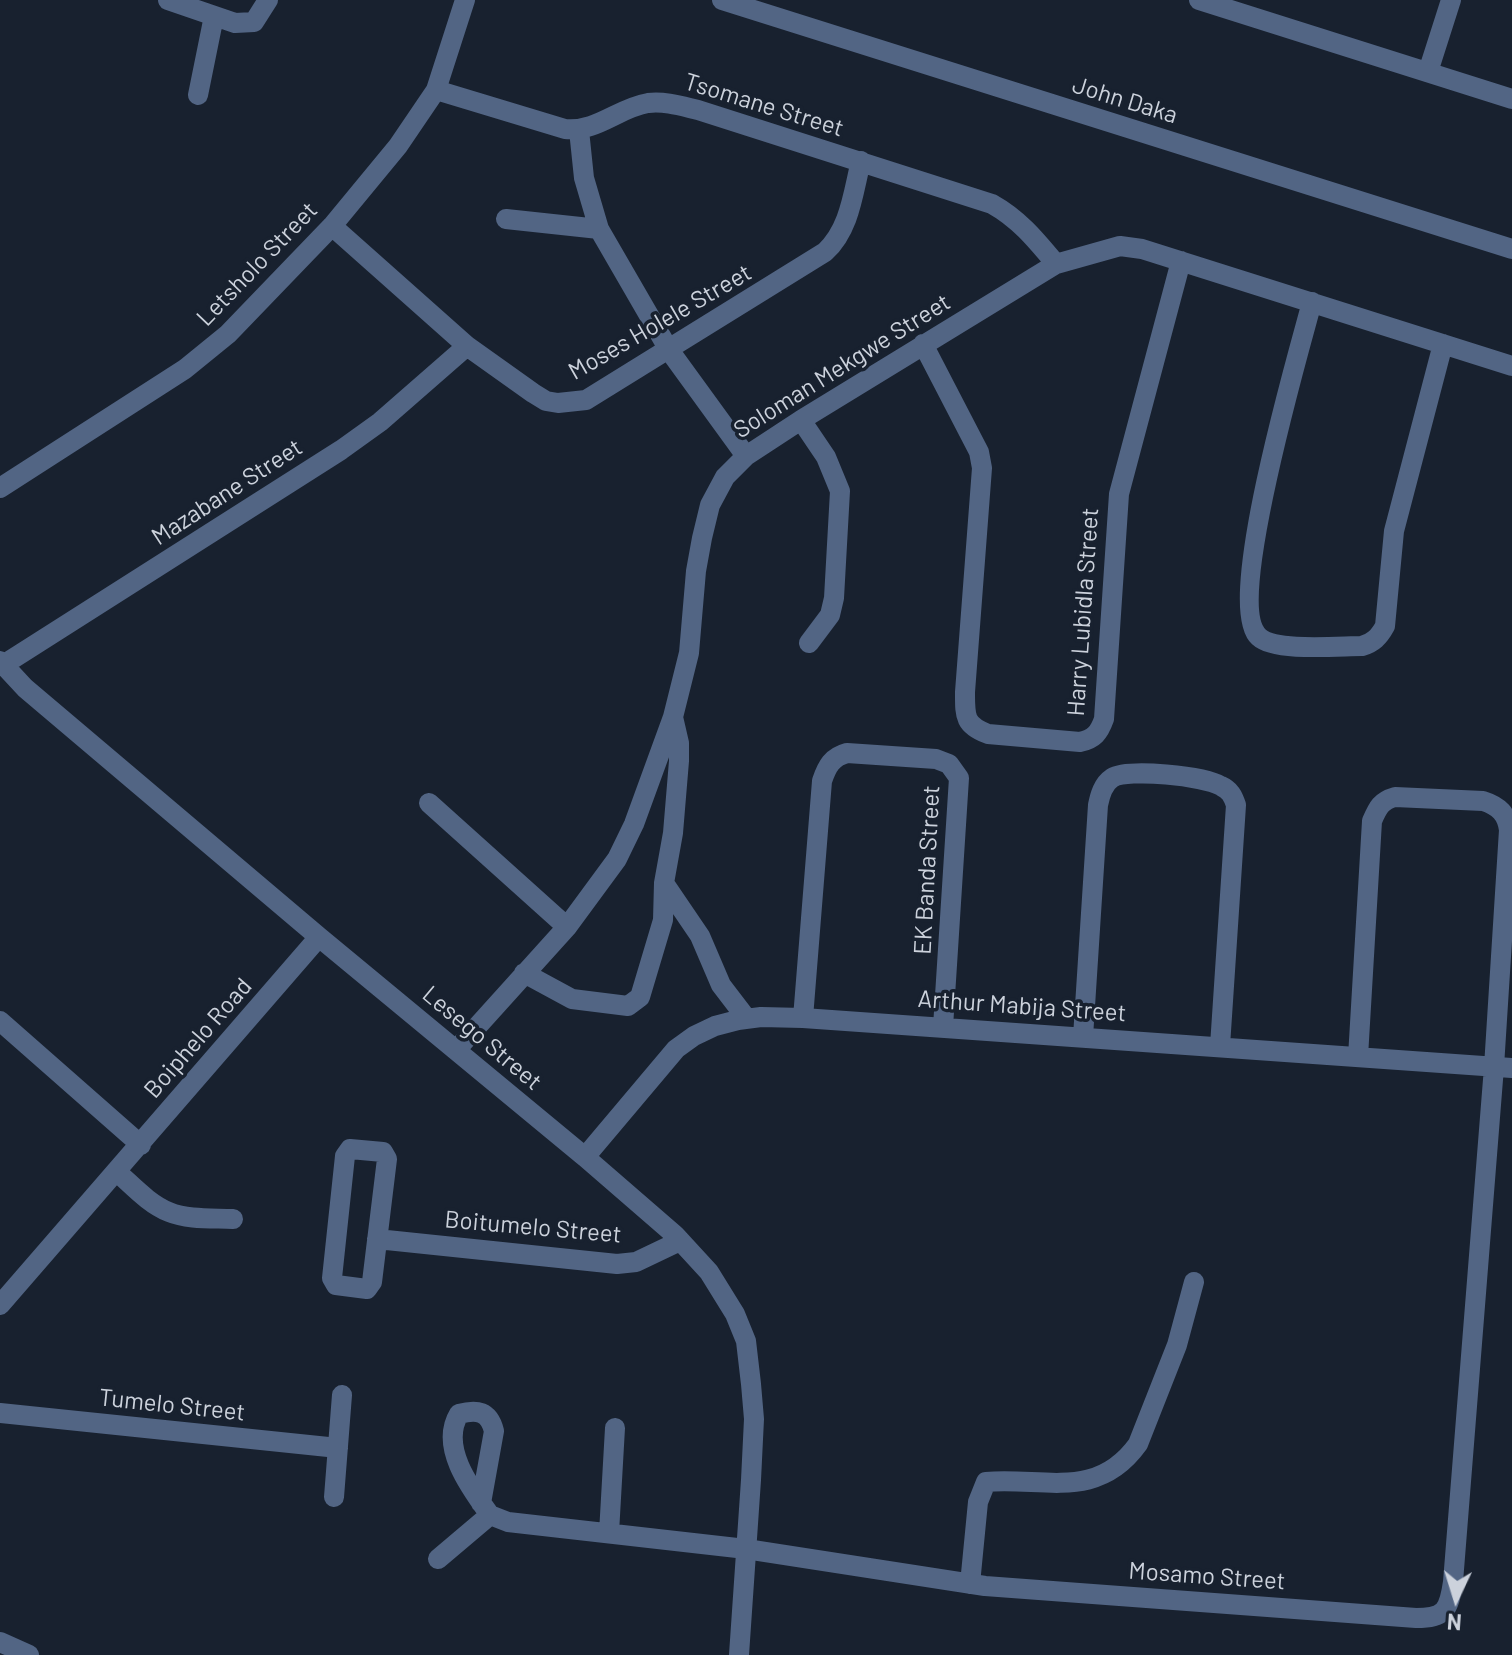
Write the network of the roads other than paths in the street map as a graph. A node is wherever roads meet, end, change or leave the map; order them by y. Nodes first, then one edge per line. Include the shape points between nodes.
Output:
1 (168, 0) edge
2 (268, 0) edge
3 (465, 0) edge
4 (722, 0) edge
5 (1199, 0) edge
6 (1451, 0) edge
7 (214, 16) junction
8 (1428, 72) junction
9 (436, 90) junction
10 (198, 95) dead end
11 (1512, 99) edge
12 (579, 130) junction
13 (861, 161) junction
14 (506, 219) dead end
15 (332, 226) junction
16 (599, 229) junction
17 (1512, 249) edge
18 (1181, 261) junction
19 (1056, 264) junction
20 (1312, 302) junction
21 (923, 344) junction
22 (1443, 344) junction
23 (467, 346) junction
24 (669, 350) junction
25 (1512, 366) edge
26 (801, 420) junction
27 (746, 456) junction
28 (0, 488) edge
29 (809, 643) dead end
30 (2, 663) edge
31 (673, 717) junction
32 (429, 803) dead end
33 (664, 883) junction
34 (567, 927) junction
35 (319, 937) junction
36 (524, 973) junction
37 (803, 1018) junction
38 (747, 1019) junction
39 (0, 1021) edge
40 (943, 1027) junction
41 (1083, 1037) junction
42 (1220, 1046) junction
43 (456, 1050) junction
44 (1358, 1057) junction
45 (1503, 1067) edge
46 (141, 1145) junction
47 (585, 1157) junction
48 (117, 1172) junction
49 (233, 1219) dead end
50 (377, 1239) junction
51 (680, 1241) junction
52 (1194, 1282) dead end
53 (0, 1305) edge
54 (342, 1395) dead end
55 (0, 1413) edge
56 (615, 1428) dead end
57 (338, 1448) junction
58 (334, 1497) dead end
59 (609, 1533) junction
60 (746, 1549) junction
61 (438, 1559) dead end
62 (970, 1584) junction
63 (0, 1642) edge
64 (29, 1655) edge
65 (739, 1655) edge

1 - 7 street
2 - 7 street via 254,22
3 - 9 street, Letsholo Street
4 - 17 street, John Daka
5 - 8 street
6 - 8 street
7 - 10 street
8 - 11 street
9 - 12 street
9 - 15 street, Letsholo Street
12 - 13 street, Tsomane Street via 634,107 667,103
12 - 16 street via 584,178
13 - 19 street, Tsomane Street via 992,204 1026,228
13 - 24 street, Moses Holele Street via 846,221 834,244
14 - 16 street
15 - 23 street, Moses Holele Street
15 - 28 street, Letsholo Street via 228,334 185,369
16 - 24 street
18 - 19 street, Soloman Mekgwe Street via 1120,246
18 - 20 street, Soloman Mekgwe Street
18 - 21 street, Harry Lubidla Street via 1119,494 1104,719 1091,739 988,734 967,721 982,468 979,452
19 - 21 street, Soloman Mekgwe Street
20 - 22 street, Soloman Mekgwe Street
20 - 22 street via 1258,524 1249,610 1255,634 1265,642 1362,646 1380,635 1394,531
21 - 26 street, Soloman Mekgwe Street
22 - 25 street, Soloman Mekgwe Street
23 - 24 street, Moses Holele Street via 533,393 558,403 586,400
23 - 30 street, Mazabane Street via 341,450
24 - 27 street
26 - 27 street, Soloman Mekgwe Street
26 - 29 street via 826,457 840,491 834,598 830,615
27 - 31 street, Soloman Mekgwe Street via 725,477 710,505 696,571 689,653
30 - 35 street, Lesego Street
31 - 33 street via 679,761
31 - 34 street, Soloman Mekgwe Street via 617,859
32 - 34 street
33 - 36 street via 663,920 634,1004 572,999
33 - 38 street via 700,936 721,985
34 - 36 street, Soloman Mekgwe Street
35 - 43 street, Lesego Street
35 - 46 street, Boiphelo Road
36 - 43 street, Soloman Mekgwe Street
37 - 38 street, Arthur Mabija Street
37 - 40 street, Arthur Mabija Street
37 - 40 street, EK Banda Street via 822,781 830,762 847,753 936,759 949,764 959,778
38 - 47 street, Arthur Mabija Street via 715,1026 676,1049
39 - 46 street
40 - 41 street, Arthur Mabija Street
41 - 42 street, Arthur Mabija Street
41 - 42 street via 1098,805 1105,784 1126,773 1199,778 1223,786 1236,805
42 - 44 street, Arthur Mabija Street
43 - 47 street, Lesego Street
44 - 45 street, Arthur Mabija Street
44 - 45 street via 1372,821 1378,806 1395,797 1483,801 1505,814 1509,830
45 - 62 street, Mosamo Street via 1453,1582 1444,1611 1416,1618
46 - 48 street, Boiphelo Road
47 - 51 street, Lesego Street
48 - 49 street via 169,1212
48 - 53 street, Boiphelo Road
50 - 50 street via 370,1287 336,1285 332,1278 350,1149 386,1155
50 - 51 street, Boitumelo Street via 617,1264 644,1259
51 - 60 street, Lesego Street via 719,1286 746,1341 754,1419
52 - 62 street via 1177,1345 1129,1457 1073,1483 986,1482 978,1502
54 - 57 street
55 - 57 street, Tumelo Street
56 - 59 street
57 - 58 street
59 - 60 street, Mosamo Street
59 - 61 street, Mosamo Street via 508,1522 486,1509
60 - 62 street, Mosamo Street
60 - 65 street, Lesego Street
63 - 64 street

